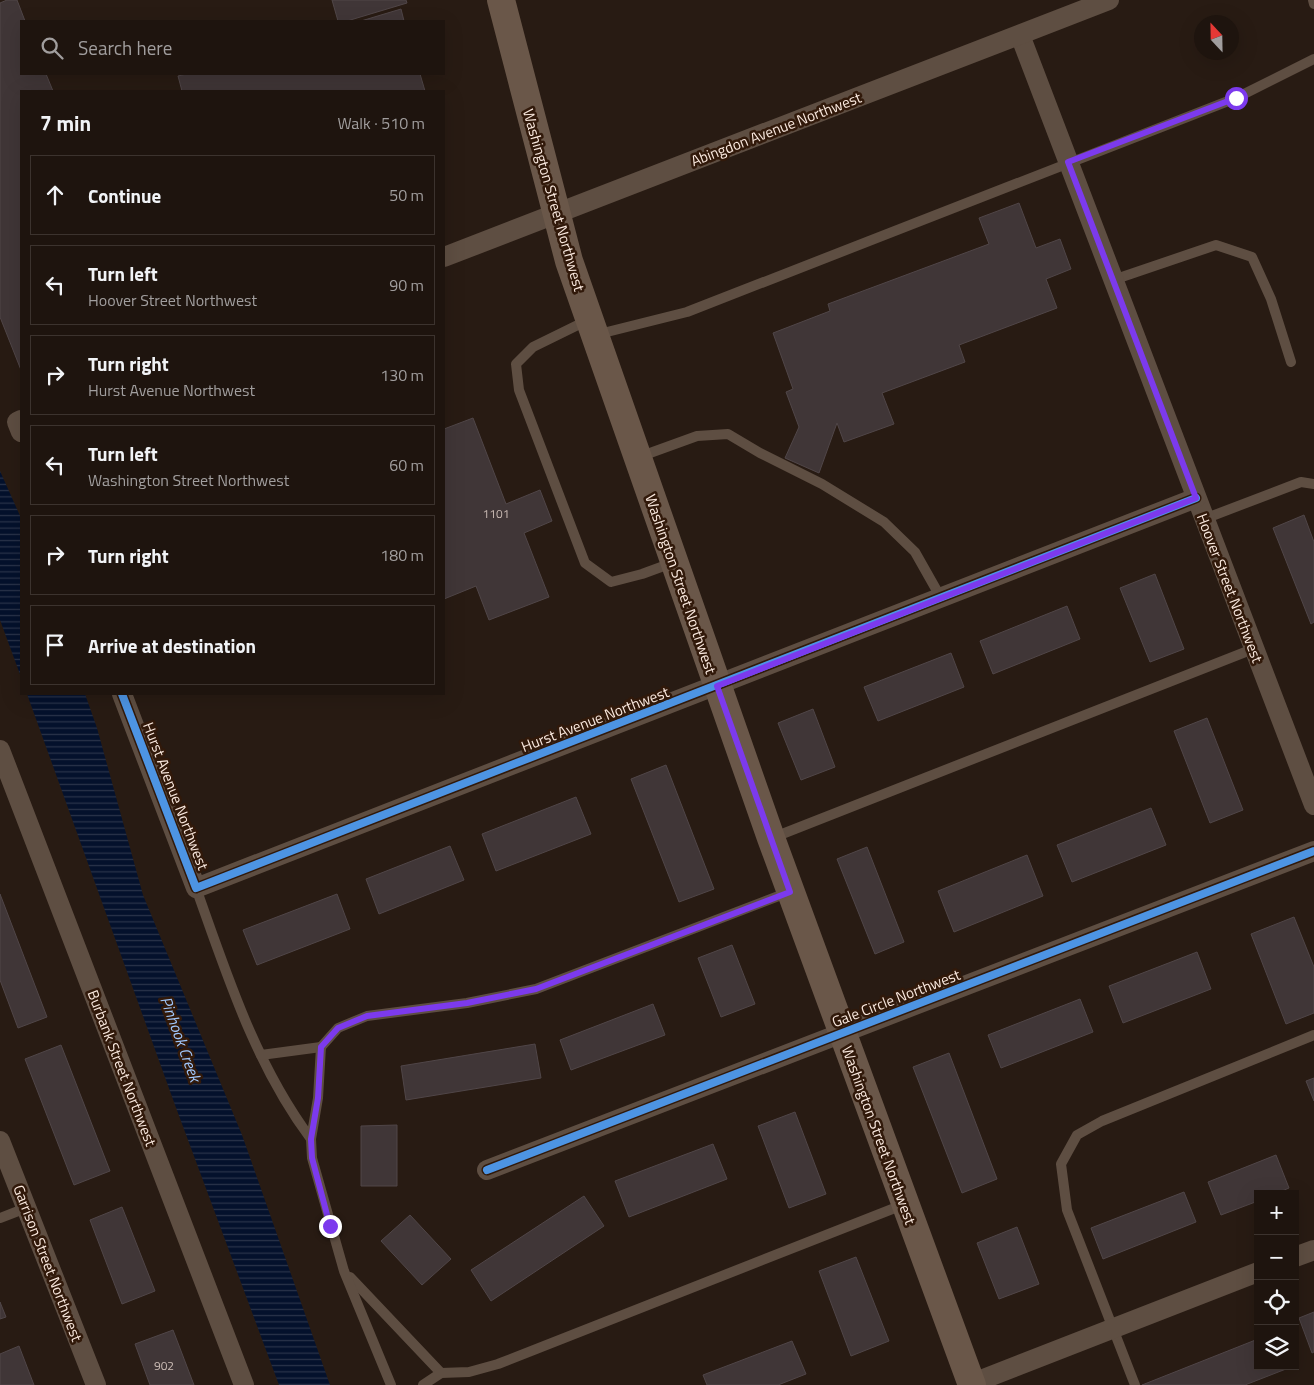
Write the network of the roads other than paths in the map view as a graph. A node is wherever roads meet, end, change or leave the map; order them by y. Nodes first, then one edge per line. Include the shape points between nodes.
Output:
1 (501, 0) edge
2 (1109, 0) edge
3 (1312, 0) edge
4 (1314, 4) edge
5 (1020, 35) junction
6 (1314, 60) edge
7 (1068, 162) junction
8 (556, 214) junction
9 (445, 258) edge
10 (1113, 280) junction
11 (592, 327) junction
12 (1291, 362) dead end
13 (636, 458) junction
14 (1314, 484) edge
15 (1196, 498) junction
16 (1204, 519) junction
17 (673, 562) junction
18 (941, 598) junction
19 (1253, 649) junction
20 (717, 686) junction
21 (122, 695) edge
22 (0, 750) edge
23 (1314, 805) edge
24 (771, 838) junction
25 (1314, 851) edge
26 (196, 888) junction
27 (790, 892) junction
28 (842, 1033) junction
29 (1314, 1035) edge
30 (321, 1047) junction
31 (261, 1055) junction
32 (311, 1139) junction
33 (0, 1141) edge
34 (487, 1170) dead end
35 (905, 1204) junction
36 (26, 1208) junction
37 (0, 1218) edge
38 (1314, 1250) edge
39 (1299, 1256) edge
40 (344, 1271) junction
41 (1254, 1274) edge
42 (1114, 1328) junction
43 (442, 1373) junction
44 (96, 1385) edge
45 (244, 1385) edge
46 (391, 1385) edge
47 (423, 1385) edge
48 (970, 1385) edge
49 (1135, 1385) edge

1 - 8 main road, Washington Street Northwest
2 - 5 street, Abingdon Avenue Northwest
3 - 4 lane
5 - 7 street, Hoover Street Northwest
5 - 8 street, Abingdon Avenue Northwest
6 - 7 lane via 1236,98
7 - 10 street, Hoover Street Northwest
7 - 11 lane via 687,312
8 - 9 street, Abingdon Avenue Northwest
8 - 11 main road, Washington Street Northwest
10 - 12 lane via 1216,245 1252,256 1272,299
10 - 15 street, Hoover Street Northwest
11 - 13 main road, Washington Street Northwest
11 - 17 lane via 533,347 516,364 518,390 585,563 611,582
13 - 17 main road, Washington Street Northwest
13 - 18 lane via 697,436 728,434 822,484 884,522 915,552
14 - 16 lane via 1301,482
15 - 16 street, Hoover Street Northwest
15 - 18 street, Hurst Avenue Northwest
16 - 19 street, Hoover Street Northwest
17 - 20 main road, Washington Street Northwest
18 - 20 street, Hurst Avenue Northwest
19 - 23 street, Hoover Street Northwest
19 - 24 lane
20 - 24 main road, Washington Street Northwest
20 - 26 street, Hurst Avenue Northwest
21 - 26 street, Hurst Avenue Northwest
22 - 45 street, Burbank Street Northwest
24 - 27 main road, Washington Street Northwest
25 - 28 street, Gale Circle Northwest
26 - 31 lane via 238,1005
27 - 28 main road, Washington Street Northwest
27 - 30 lane via 536,989 467,1003 367,1016 338,1028
28 - 34 street, Gale Circle Northwest
28 - 35 main road, Washington Street Northwest
29 - 42 lane via 1102,1122 1077,1136 1061,1164 1067,1210
30 - 31 lane
30 - 32 lane via 318,1098
31 - 32 lane via 290,1111
32 - 40 lane via 315,1166
33 - 36 street, Garrison Street Northwest
35 - 43 lane via 498,1364 469,1372
35 - 48 main road, Washington Street Northwest
36 - 37 lane
36 - 44 street, Garrison Street Northwest
38 - 39 street
40 - 43 lane
40 - 46 lane
41 - 42 street
42 - 48 street
42 - 49 lane
43 - 47 lane

